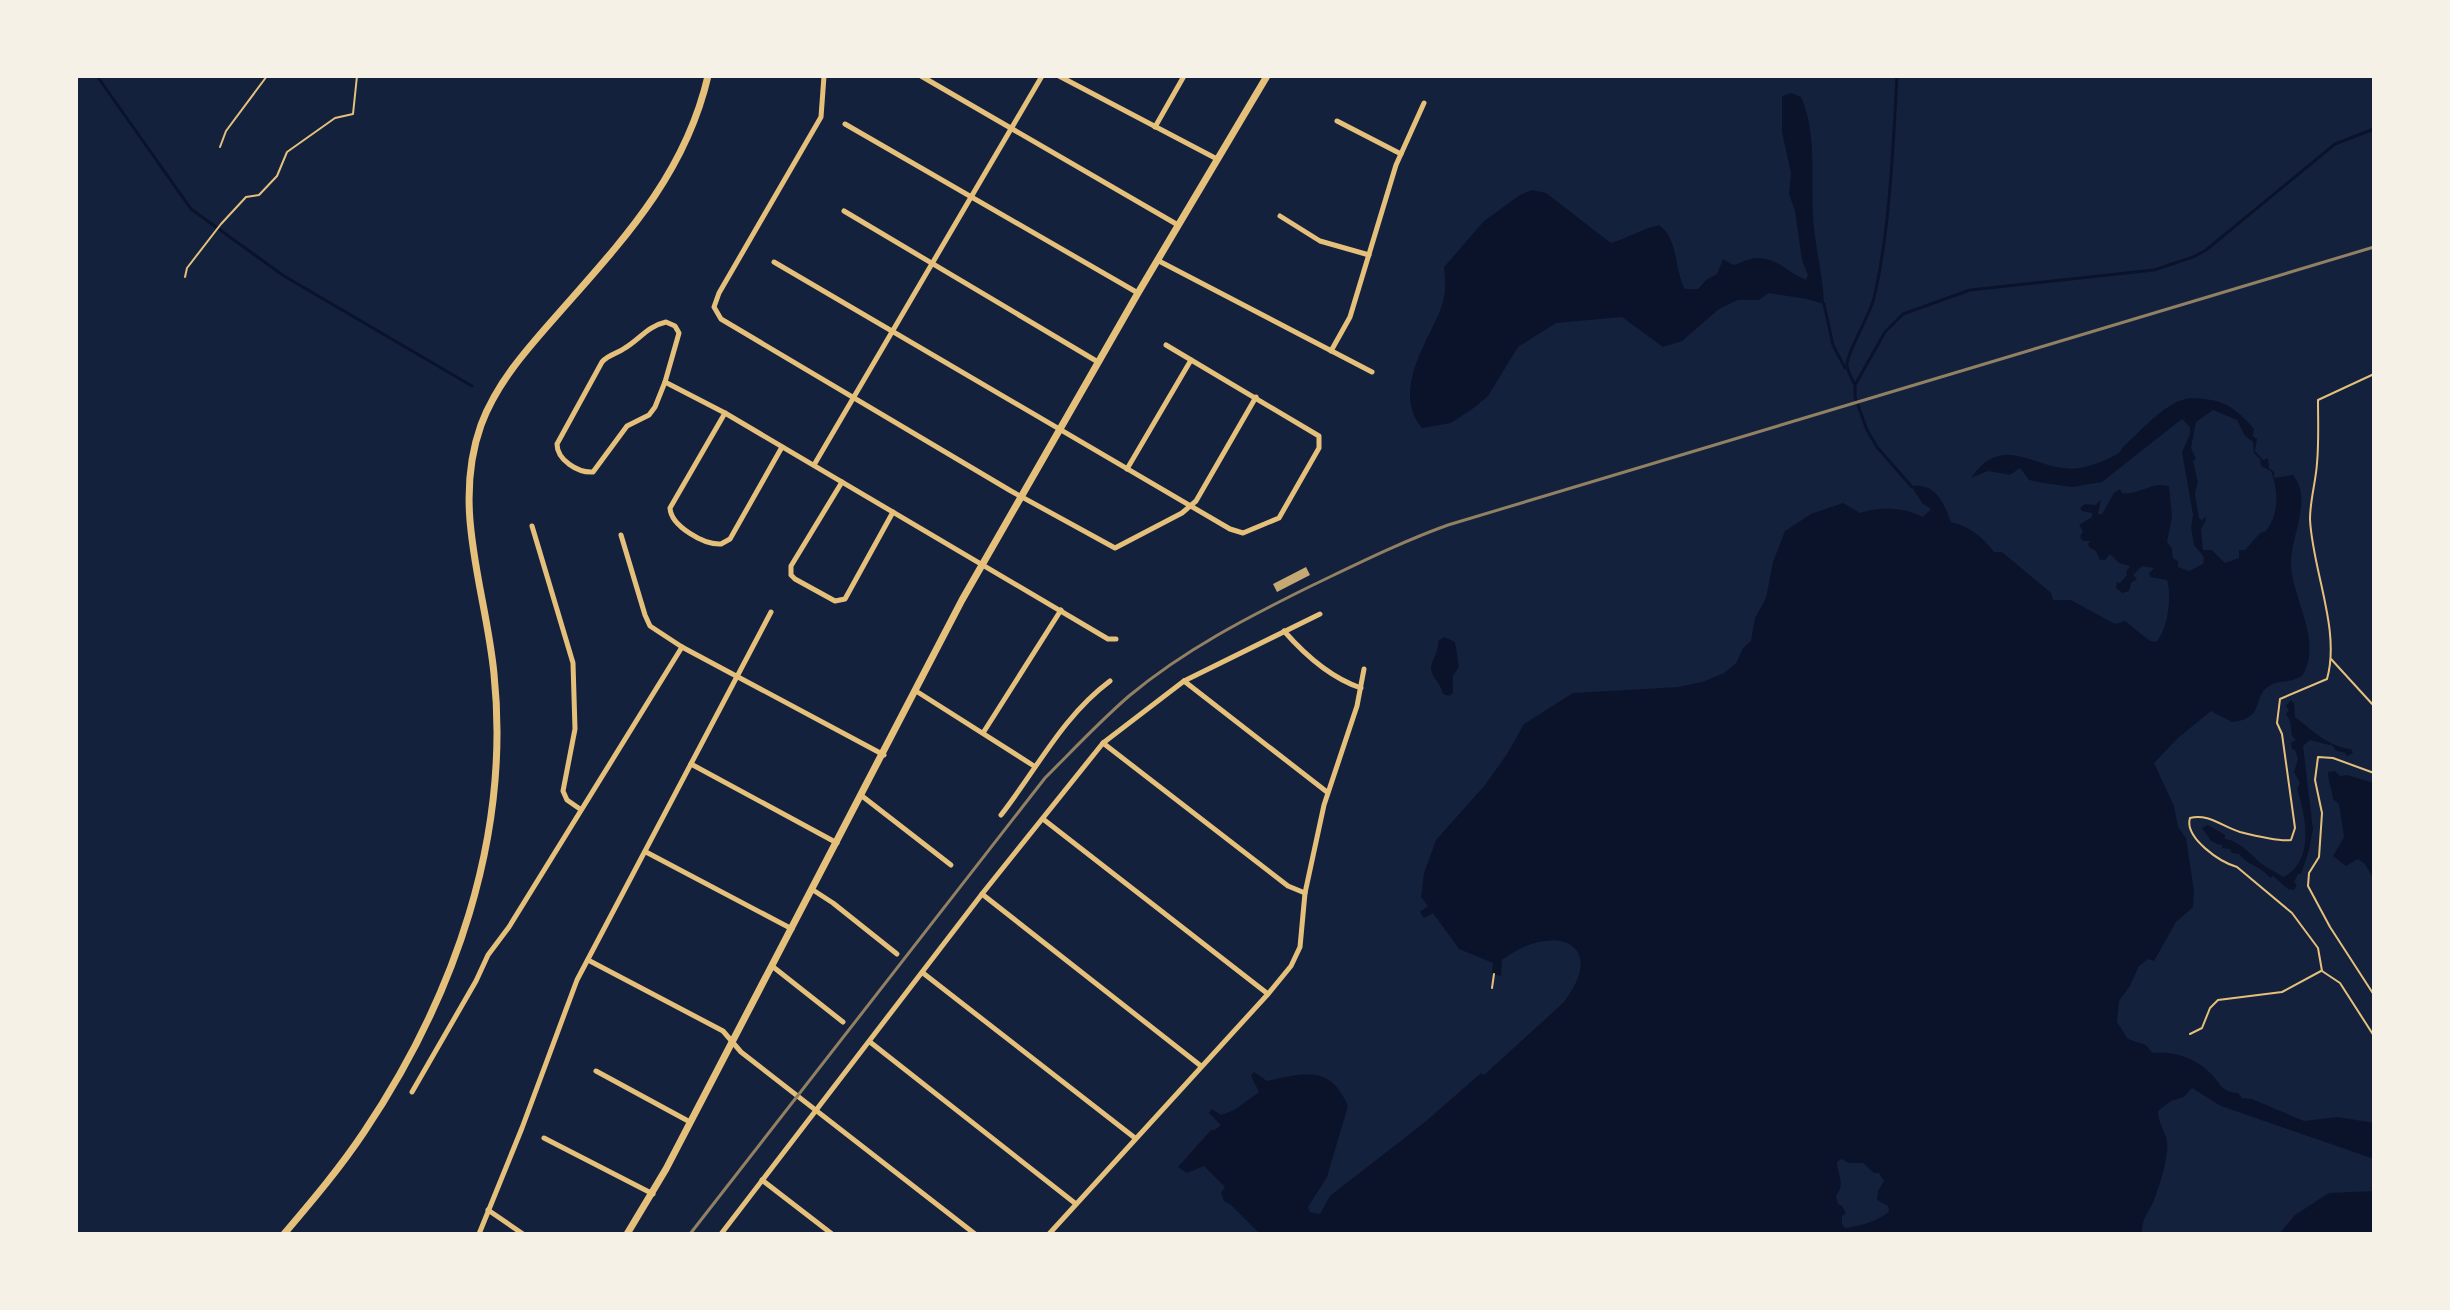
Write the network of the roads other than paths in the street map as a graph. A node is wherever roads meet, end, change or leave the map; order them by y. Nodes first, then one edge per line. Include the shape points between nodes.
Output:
1 (708, 76) edge
2 (824, 76) edge
3 (921, 76) edge
4 (1042, 76) edge
5 (1059, 76) edge
6 (1184, 76) edge
7 (1267, 76) edge
8 (1424, 103) dead end
9 (1337, 121) dead end
10 (845, 124) dead end
11 (1155, 127) junction
12 (1011, 128) junction
13 (1401, 154) junction
14 (1217, 160) junction
15 (971, 196) junction
16 (844, 211) dead end
17 (1280, 216) dead end
18 (1178, 225) junction
19 (1369, 255) junction
20 (1157, 260) junction
21 (774, 262) dead end
22 (932, 263) junction
23 (1138, 293) junction
24 (892, 331) junction
25 (1166, 345) dead end
26 (1331, 351) junction
27 (1191, 360) junction
28 (1098, 362) junction
29 (1372, 372) dead end
30 (665, 382) junction
31 (1256, 397) junction
32 (852, 399) junction
33 (725, 413) junction
34 (1060, 429) junction
35 (782, 447) junction
36 (814, 465) junction
37 (1127, 469) junction
38 (842, 482) junction
39 (1021, 496) junction
40 (1190, 507) junction
41 (893, 512) junction
42 (532, 526) dead end
43 (621, 535) dead end
44 (982, 565) junction
45 (1061, 610) junction
46 (771, 612) dead end
47 (1320, 614) dead end
48 (1284, 631) junction
49 (1116, 639) dead end
50 (682, 647) junction
51 (1364, 669) dead end
52 (737, 677) junction
53 (1110, 681) dead end
54 (1184, 681) junction
55 (1361, 688) junction
56 (916, 691) junction
57 (983, 733) junction
58 (1103, 743) junction
59 (884, 755) junction
60 (691, 764) junction
61 (1034, 766) junction
62 (1327, 792) junction
63 (862, 796) junction
64 (580, 809) junction
65 (1001, 815) dead end
66 (1043, 819) junction
67 (837, 843) junction
68 (646, 852) junction
69 (951, 865) dead end
70 (813, 890) junction
71 (1305, 893) junction
72 (982, 894) junction
73 (792, 929) junction
74 (897, 954) dead end
75 (588, 960) junction
76 (772, 966) junction
77 (923, 973) junction
78 (1494, 974) dead end
79 (1492, 988) dead end
80 (1268, 994) junction
81 (843, 1022) dead end
82 (732, 1042) junction
83 (870, 1042) junction
84 (1201, 1066) junction
85 (596, 1071) dead end
86 (412, 1092) dead end
87 (816, 1112) junction
88 (690, 1122) junction
89 (544, 1138) dead end
90 (1135, 1138) junction
91 (762, 1180) junction
92 (653, 1194) junction
93 (1076, 1204) junction
94 (488, 1210) junction
95 (284, 1234) edge
96 (479, 1234) edge
97 (523, 1234) edge
98 (627, 1234) edge
99 (721, 1234) edge
100 (832, 1234) edge
101 (975, 1234) edge
102 (1049, 1234) edge

1 - 95 main road via 690,132 659,192 510,371 481,426 468,508 491,645 498,731 483,862 457,950 409,1058 363,1134
2 - 32 street via 821,117 719,293 715,311
3 - 12 street
4 - 12 street
5 - 11 street
6 - 11 street
7 - 14 main road
8 - 13 street
9 - 13 street
10 - 15 street
11 - 14 street
12 - 15 street
12 - 18 street
13 - 19 street
14 - 18 main road
15 - 22 street
15 - 23 street
16 - 22 street
17 - 19 street via 1320,241
18 - 20 main road
19 - 26 street via 1350,317
20 - 23 main road
20 - 26 street
21 - 24 street
22 - 24 street
22 - 28 street
23 - 28 main road
24 - 32 street
24 - 34 street
25 - 27 street
26 - 29 street
27 - 31 street
27 - 37 street
28 - 34 main road
30 - 30 street via 679,333 666,322 602,362 557,444 558,453 584,472 597,469 627,426 652,411
30 - 33 street
31 - 40 street
31 - 40 street via 1321,440 1279,518 1238,533
32 - 36 street
32 - 39 street
33 - 35 street
33 - 35 street via 670,508 675,522 706,542 730,539
34 - 37 street
34 - 39 main road
35 - 36 street
36 - 38 street
37 - 40 street
38 - 41 street
38 - 41 street via 791,566 795,579 835,601 845,599
39 - 40 street via 1115,548
39 - 44 main road
41 - 44 street
42 - 64 street via 572,658 575,729 563,791
43 - 50 street via 650,626
44 - 45 street
44 - 56 main road
45 - 49 street
45 - 57 street
46 - 52 street
47 - 48 street
48 - 54 street
48 - 55 street via 1330,672
50 - 52 street
50 - 64 street
51 - 55 street
52 - 59 street
52 - 60 street
53 - 61 street via 1075,712
54 - 58 street
54 - 62 street
55 - 62 street
56 - 57 street
56 - 59 main road
57 - 61 street
58 - 66 street
58 - 71 street via 1288,886
59 - 63 main road
60 - 67 street
60 - 68 street
61 - 65 street
62 - 71 street
63 - 67 main road
63 - 69 street
64 - 86 street via 488,955
66 - 72 street
66 - 80 street
67 - 70 main road
68 - 73 street
68 - 75 street
70 - 73 main road
70 - 74 street
71 - 80 street via 1296,958
72 - 77 street
72 - 84 street
73 - 76 main road
75 - 82 street via 723,1031
75 - 94 street
76 - 81 street
76 - 82 main road
77 - 83 street
77 - 90 street
78 - 79 lane
80 - 84 street
82 - 87 street
82 - 88 main road
83 - 87 street
83 - 93 street
84 - 90 street
85 - 88 street
87 - 91 street
87 - 101 street
88 - 92 main road
89 - 92 street
90 - 93 street
91 - 99 street
91 - 100 street
92 - 98 main road
93 - 102 street
94 - 96 street
94 - 97 street

